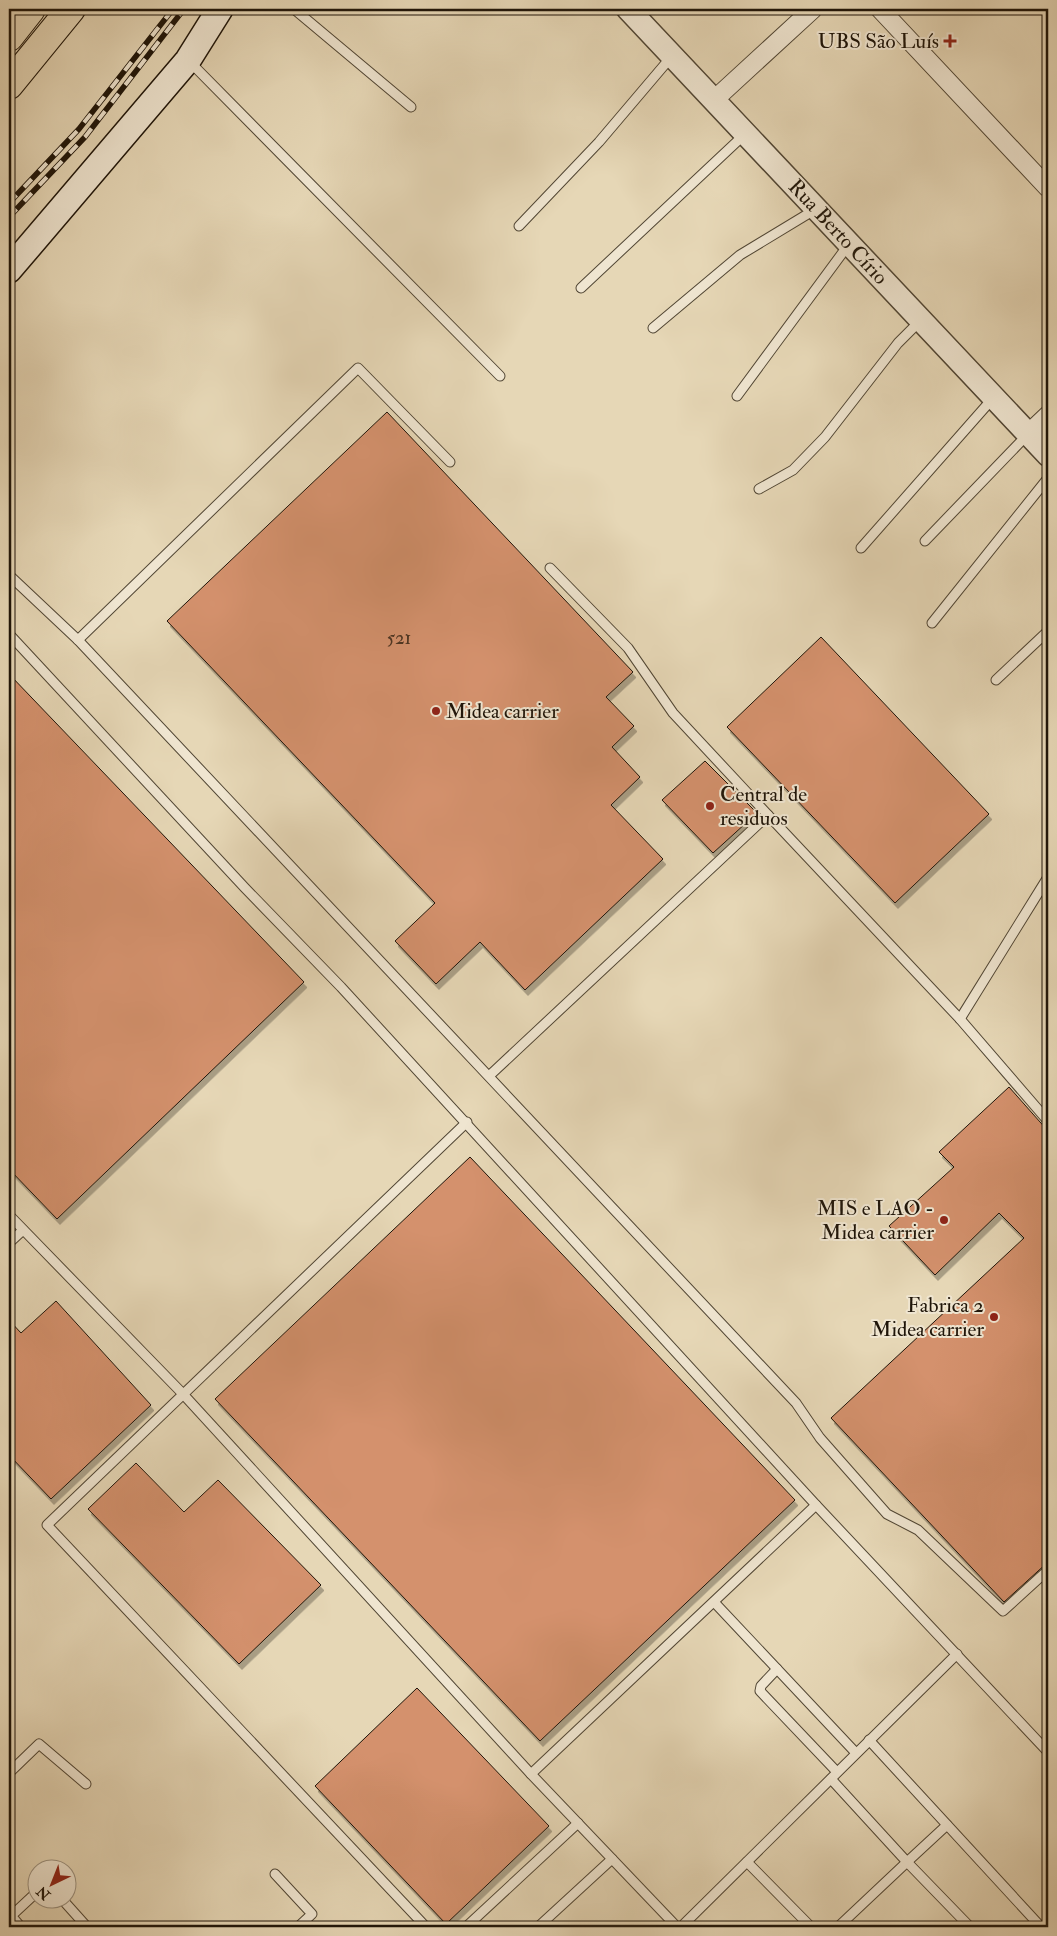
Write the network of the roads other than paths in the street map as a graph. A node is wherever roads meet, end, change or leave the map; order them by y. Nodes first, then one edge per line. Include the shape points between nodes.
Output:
1 (31, 9) edge
2 (71, 9) edge
3 (220, 9) edge
4 (294, 9) edge
5 (628, 9) edge
6 (813, 9) edge
7 (880, 9) edge
8 (9, 37) edge
9 (673, 56) junction
10 (188, 60) junction
11 (9, 85) edge
12 (714, 100) junction
13 (411, 107) dead end
14 (746, 134) junction
15 (1048, 188) edge
16 (72, 194) junction
17 (817, 209) junction
18 (519, 226) dead end
19 (849, 244) junction
20 (9, 246) edge
21 (9, 270) edge
22 (582, 288) dead end
23 (921, 320) junction
24 (653, 328) dead end
25 (500, 376) dead end
26 (737, 396) dead end
27 (994, 397) junction
28 (1048, 415) edge
29 (1028, 434) junction
30 (1048, 455) edge
31 (450, 462) dead end
32 (1048, 478) edge
33 (759, 489) dead end
34 (925, 541) dead end
35 (861, 548) dead end
36 (550, 568) dead end
37 (9, 575) edge
38 (932, 624) dead end
39 (1048, 631) edge
40 (9, 634) edge
41 (78, 640) junction
42 (996, 680) dead end
43 (768, 815) junction
44 (1048, 877) edge
45 (960, 1020) junction
46 (489, 1076) junction
47 (1048, 1121) edge
48 (467, 1122) junction
49 (9, 1215) edge
50 (23, 1230) junction
51 (9, 1243) edge
52 (183, 1394) junction
53 (816, 1505) junction
54 (1048, 1570) edge
55 (714, 1602) junction
56 (957, 1654) junction
57 (777, 1669) junction
58 (869, 1740) junction
59 (1048, 1752) edge
60 (856, 1753) junction
61 (9, 1773) edge
62 (531, 1774) junction
63 (834, 1775) junction
64 (86, 1784) dead end
65 (578, 1823) junction
66 (947, 1826) junction
67 (612, 1859) junction
68 (747, 1862) junction
69 (907, 1862) junction
70 (275, 1874) dead end
71 (28, 1901) edge
72 (70, 1908) edge
73 (9, 1919) edge
74 (15, 1927) edge
75 (87, 1927) edge
76 (298, 1927) edge
77 (426, 1927) edge
78 (466, 1927) edge
79 (538, 1927) edge
80 (679, 1927) edge
81 (811, 1927) edge
82 (838, 1927) edge
83 (970, 1927) edge
84 (1041, 1927) edge

1 - 8 highway
2 - 11 highway
3 - 10 main road
4 - 13 lane
5 - 9 street, Rua Berto Círio
6 - 12 street
7 - 15 street
9 - 12 street, Rua Berto Círio
9 - 18 lane via 599,142
10 - 16 main road
10 - 25 lane
12 - 14 street, Rua Berto Círio
14 - 17 street, Rua Berto Círio
14 - 22 lane
16 - 20 main road
16 - 21 main road
17 - 19 street, Rua Berto Círio
17 - 24 lane via 740,255
19 - 23 street, Rua Berto Círio
19 - 26 lane
23 - 27 street, Rua Berto Círio
23 - 33 lane via 898,343 825,437 793,470
27 - 29 street, Rua Berto Círio
27 - 35 lane
28 - 29 street
29 - 30 street, Rua Berto Círio
29 - 34 lane
31 - 41 lane via 358,368
32 - 38 lane
36 - 43 lane via 628,648 673,713
37 - 41 lane
39 - 42 lane
40 - 48 lane
41 - 46 lane
43 - 45 lane
43 - 46 lane
44 - 45 lane
45 - 47 lane
46 - 54 lane via 796,1404 820,1438 887,1514 918,1530 1003,1611
48 - 52 lane
48 - 53 lane
49 - 50 lane
50 - 51 lane
50 - 52 lane
52 - 62 lane
52 - 77 lane via 47,1525
53 - 55 lane
53 - 56 lane
55 - 57 lane
55 - 62 lane
56 - 58 lane
56 - 59 lane
57 - 60 lane
57 - 63 lane via 760,1690
58 - 60 lane
58 - 66 lane
60 - 63 lane
61 - 64 lane via 39,1744
62 - 65 lane
63 - 68 lane
63 - 69 lane
65 - 67 lane
65 - 78 lane
66 - 69 lane
66 - 84 lane
67 - 79 lane
67 - 80 lane
68 - 80 lane
68 - 81 lane
69 - 82 lane
69 - 83 lane
70 - 76 lane via 312,1914
71 - 73 lane
72 - 75 lane
73 - 74 street

